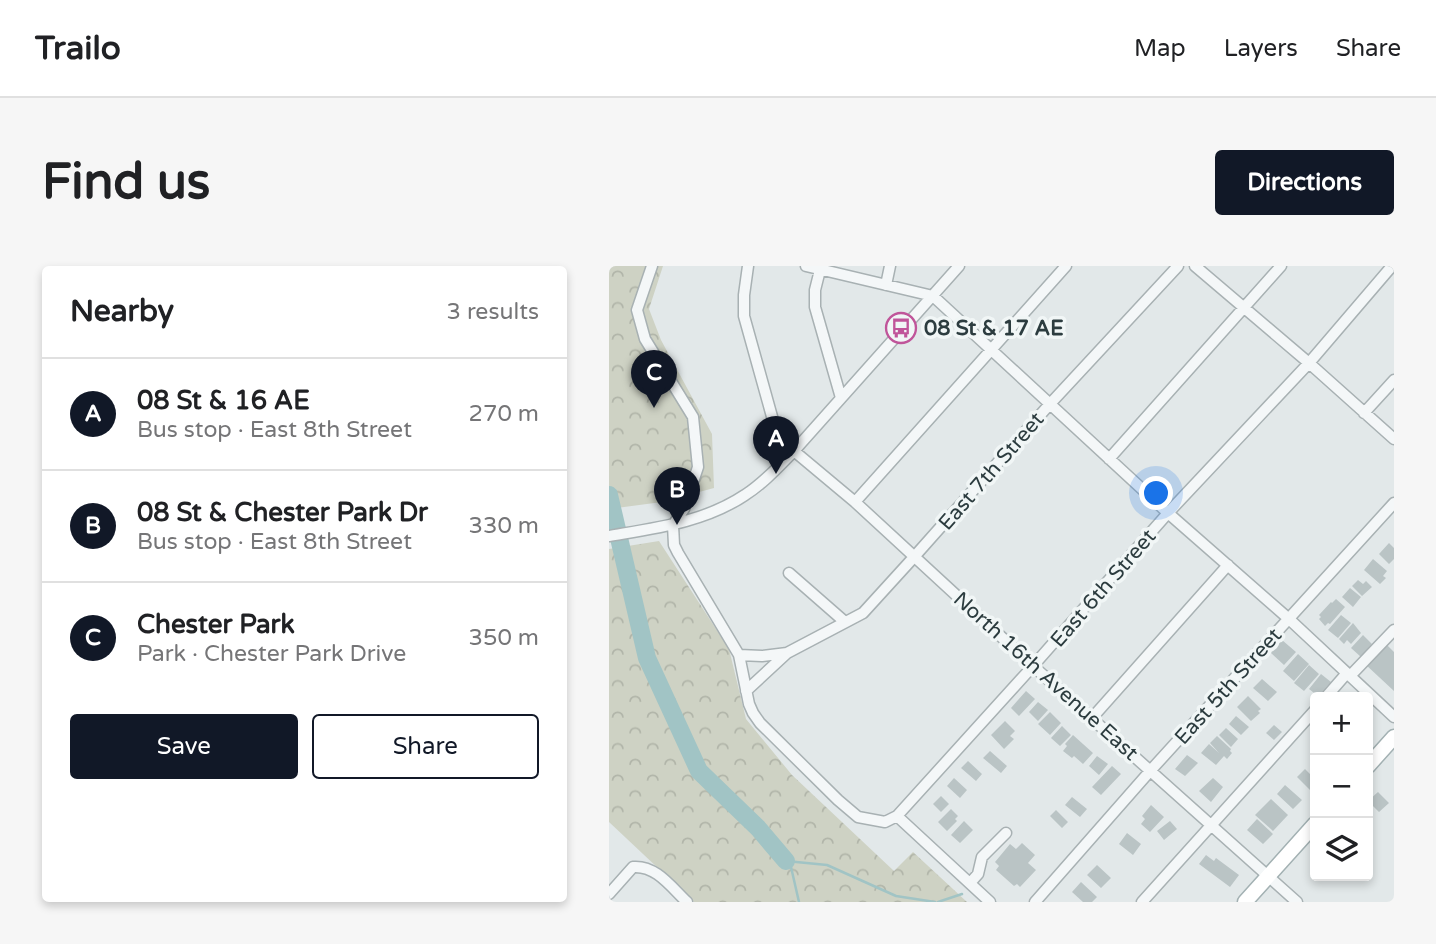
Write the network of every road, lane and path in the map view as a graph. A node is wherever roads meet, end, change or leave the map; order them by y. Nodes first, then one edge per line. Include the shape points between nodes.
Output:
1 (652, 266) edge
2 (748, 266) edge
3 (806, 266) edge
4 (890, 266) edge
5 (959, 266) edge
6 (1066, 266) edge
7 (1178, 266) edge
8 (1195, 266) edge
9 (1281, 266) edge
10 (1392, 266) edge
11 (820, 268) edge
12 (886, 285) junction
13 (933, 296) junction
14 (1244, 308) junction
15 (991, 350) junction
16 (1309, 363) junction
17 (1394, 380) edge
18 (841, 398) junction
19 (1049, 405) junction
20 (1364, 413) junction
21 (1394, 439) edge
22 (794, 451) junction
23 (1109, 459) junction
24 (855, 502) junction
25 (1394, 503) edge
26 (1168, 513) junction
27 (667, 526) junction
28 (609, 536) edge
29 (914, 558) junction
30 (1228, 565) junction
31 (789, 573) dead end
32 (1289, 619) junction
33 (845, 622) junction
34 (1394, 630) edge
35 (787, 653) junction
36 (739, 655) junction
37 (1033, 666) junction
38 (1349, 675) junction
39 (746, 691) junction
40 (1331, 692) edge
41 (1310, 716) edge
42 (1394, 717) edge
43 (1092, 718) junction
44 (1394, 737) edge
45 (1373, 760) edge
46 (1151, 770) junction
47 (897, 816) junction
48 (1213, 826) junction
49 (1310, 830) edge
50 (1006, 833) dead end
51 (1268, 876) junction
52 (969, 883) junction
53 (609, 894) edge
54 (687, 902) edge
55 (990, 902) edge
56 (1035, 902) edge
57 (1142, 902) edge
58 (1245, 902) edge
59 (1297, 902) edge

1 - 27 street via 637,310 645,339 693,418 698,467 684,509
2 - 22 street, North 16th Avenue East via 744,316 776,430
3 - 11 street
4 - 12 street
5 - 13 street
6 - 15 street
7 - 19 street, East 7th Street
8 - 14 street
9 - 14 street
10 - 16 street, East 6th Street
11 - 12 street
11 - 18 street via 815,307
12 - 13 street
13 - 15 street
13 - 18 street
14 - 16 street
14 - 23 street
15 - 19 street
15 - 24 street
16 - 20 street
16 - 26 street, East 6th Street
17 - 20 street
18 - 22 street
19 - 23 street
19 - 29 street, East 7th Street
20 - 21 street
22 - 24 street, North 16th Avenue East
22 - 27 street via 745,495 709,514
23 - 26 street
24 - 29 street, North 16th Avenue East
25 - 32 street, East 5th Street
26 - 30 street
26 - 37 street, East 6th Street
27 - 28 street
27 - 36 street
29 - 33 street, East 7th Street via 863,613
29 - 37 street, North 16th Avenue East
30 - 32 street
30 - 43 street
31 - 33 street
32 - 38 street
32 - 46 street, East 5th Street
33 - 35 street, East 7th Street
34 - 38 street
35 - 36 street, East 7th Street
35 - 39 street, East 7th Street
36 - 39 street
37 - 43 street, North 16th Avenue East
37 - 47 street, East 6th Street
38 - 40 street
38 - 42 street
39 - 47 street via 760,723 858,817 885,822
41 - 48 street
43 - 46 street, North 16th Avenue East
44 - 45 main road
46 - 48 street, North 16th Avenue East
46 - 56 street, East 5th Street
47 - 52 street
48 - 51 street, North 16th Avenue East
48 - 57 street
49 - 51 main road
50 - 52 street via 982,857 978,874
51 - 58 main road
51 - 59 street, North 16th Avenue East
52 - 55 street
53 - 54 street via 633,867 641,866 653,870

